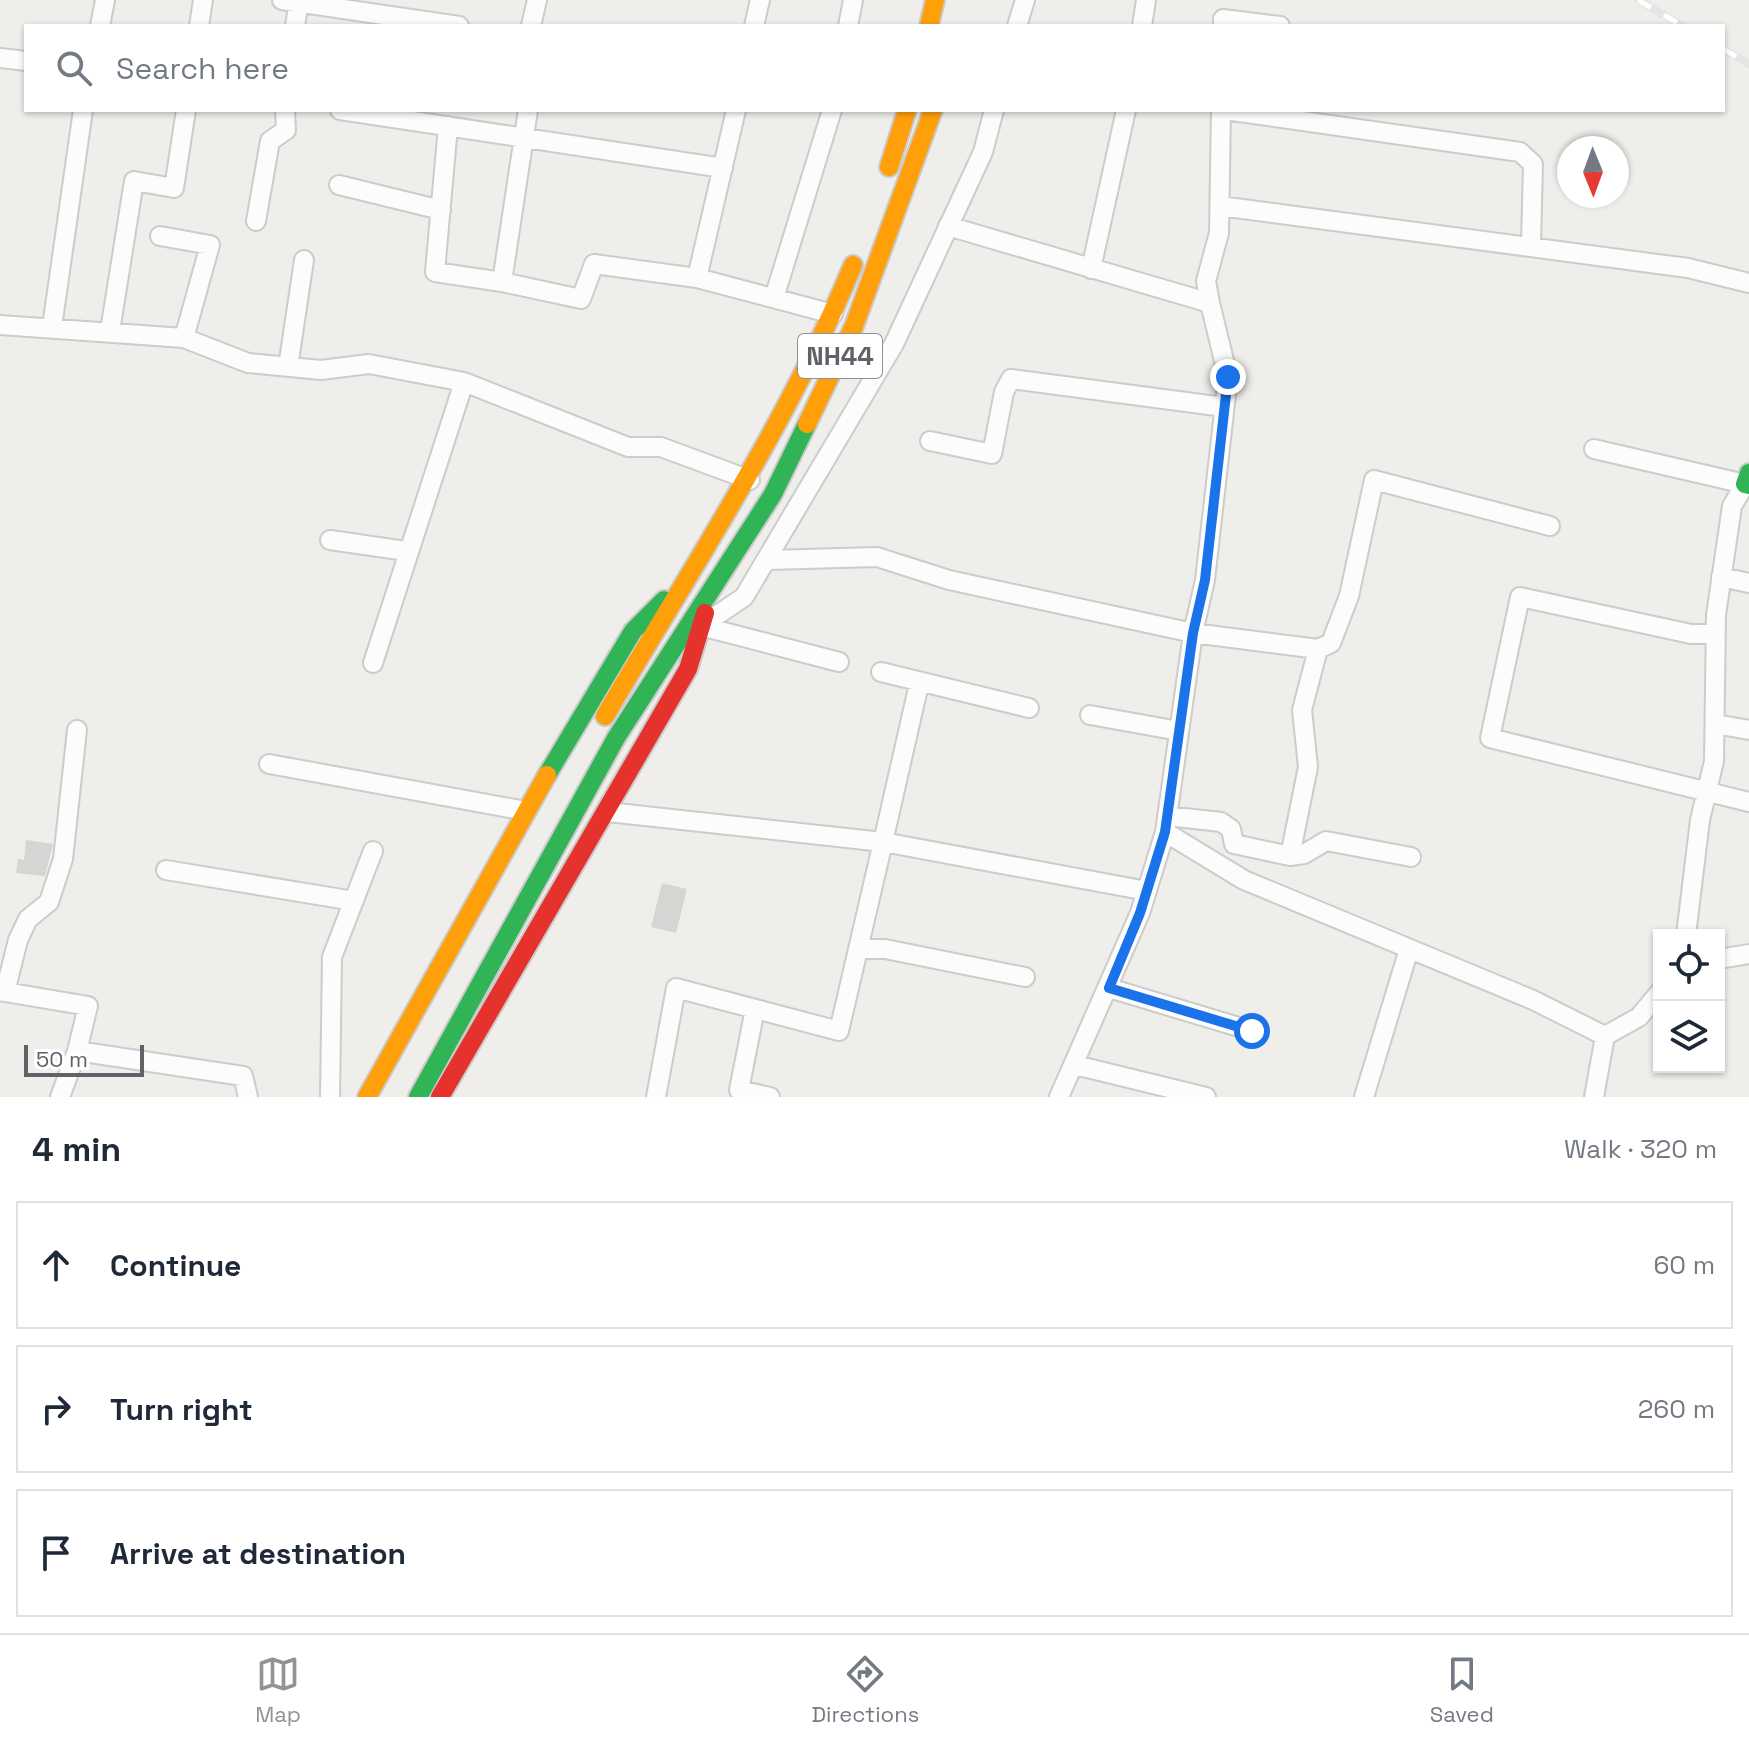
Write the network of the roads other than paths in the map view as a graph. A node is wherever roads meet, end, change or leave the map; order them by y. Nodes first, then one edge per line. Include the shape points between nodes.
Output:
1 (105, 0) edge
2 (203, 0) edge
3 (537, 0) edge
4 (760, 0) edge
5 (853, 0) edge
6 (935, 0) edge
7 (1025, 0) edge
8 (1146, 0) edge
9 (293, 1) edge
10 (1223, 15) edge
11 (100, 24) edge
12 (199, 24) edge
13 (295, 24) edge
14 (446, 24) edge
15 (531, 24) edge
16 (754, 24) edge
17 (848, 24) edge
18 (929, 24) edge
19 (1018, 24) edge
20 (1142, 24) edge
21 (1270, 24) edge
22 (0, 58) edge
23 (24, 61) edge
24 (83, 112) edge
25 (186, 112) edge
26 (285, 112) edge
27 (354, 112) edge
28 (528, 112) edge
29 (736, 112) edge
30 (831, 112) edge
31 (906, 112) edge
32 (932, 112) edge
33 (993, 112) edge
34 (1126, 112) edge
35 (1223, 112) edge
36 (1237, 112) edge
37 (448, 126) junction
38 (523, 138) junction
39 (723, 168) junction
40 (884, 182) dead end
41 (339, 185) dead end
42 (1220, 206) junction
43 (441, 210) junction
44 (256, 221) dead end
45 (948, 226) junction
46 (160, 236) dead end
47 (1531, 245) junction
48 (860, 247) dead end
49 (304, 260) dead end
50 (1091, 269) junction
51 (697, 278) junction
52 (502, 282) junction
53 (1749, 283) edge
54 (774, 298) junction
55 (1210, 303) junction
56 (833, 314) junction
57 (0, 325) edge
58 (52, 327) junction
59 (110, 331) junction
60 (184, 338) junction
61 (288, 367) junction
62 (464, 382) junction
63 (1224, 407) junction
64 (930, 441) dead end
65 (1594, 449) dead end
66 (750, 480) junction
67 (1748, 481) edge
68 (1550, 526) dead end
69 (330, 540) dead end
70 (406, 551) junction
71 (769, 560) junction
72 (696, 567) junction
73 (1721, 577) junction
74 (1749, 583) edge
75 (713, 586) junction
76 (701, 626) junction
77 (1193, 633) junction
78 (1715, 634) junction
79 (1318, 649) junction
80 (839, 662) dead end
81 (373, 663) dead end
82 (881, 672) dead end
83 (919, 684) junction
84 (1029, 708) dead end
85 (1090, 715) dead end
86 (1715, 724) junction
87 (77, 730) dead end
88 (1749, 730) edge
89 (1179, 731) junction
90 (593, 737) dead end
91 (269, 764) dead end
92 (1707, 793) junction
93 (1749, 802) edge
94 (526, 811) junction
95 (608, 812) junction
96 (1166, 824) junction
97 (883, 842) junction
98 (373, 851) dead end
99 (1290, 856) junction
100 (1411, 857) dead end
101 (166, 870) dead end
102 (1147, 891) junction
103 (354, 901) junction
104 (1687, 929) edge
105 (858, 949) junction
106 (1409, 949) junction
107 (1749, 954) edge
108 (1725, 958) edge
109 (1025, 977) dead end
110 (1109, 988) junction
111 (2, 991) edge
112 (1653, 1000) edge
113 (755, 1009) junction
114 (1252, 1031) dead end
115 (1605, 1036) junction
116 (77, 1051) junction
117 (1075, 1065) junction
118 (60, 1097) edge
119 (248, 1097) edge
120 (330, 1097) edge
121 (367, 1097) edge
122 (418, 1097) edge
123 (440, 1097) edge
124 (656, 1097) edge
125 (770, 1097) edge
126 (1059, 1097) edge
127 (1206, 1097) edge
128 (1364, 1097) edge
129 (1594, 1097) edge

1 - 11 street
2 - 12 street
3 - 15 street
4 - 16 street
5 - 17 street
6 - 18 main road
7 - 19 street
8 - 20 street
9 - 13 street
9 - 14 street
10 - 21 street
22 - 23 street
24 - 58 street
25 - 59 street via 174,188 134,181
26 - 44 street via 286,130 270,141
27 - 37 street
28 - 38 street
29 - 39 street
30 - 54 street
31 - 40 main road
32 - 75 main road, NH44 via 848,339 773,494
33 - 45 street via 983,152
34 - 50 street
35 - 42 street
36 - 47 street via 1520,152 1533,164
37 - 38 street
37 - 43 street
38 - 39 street
38 - 52 street
39 - 51 street
41 - 43 street
42 - 47 street
42 - 55 street via 1206,281
43 - 52 street via 435,272
45 - 50 street
45 - 71 street via 894,344
46 - 60 street via 210,245
47 - 53 street via 1688,268
48 - 56 main road, NH44
49 - 61 street
50 - 55 street
51 - 52 street via 594,264 581,299
51 - 54 street
54 - 56 street
55 - 63 street via 1228,377
56 - 66 main road, NH44
57 - 58 street
58 - 59 street
59 - 60 street
60 - 61 street via 248,363
61 - 62 street via 321,370 369,364
62 - 66 street via 628,447 661,447
62 - 70 street
63 - 64 street via 1011,379 992,454
63 - 77 street via 1205,580
65 - 67 street
66 - 72 main road, NH44
67 - 73 street via 1732,506
68 - 79 street via 1374,480 1349,596 1331,643
69 - 70 street
70 - 81 street
71 - 76 street via 744,597
71 - 77 street via 877,557 949,580
72 - 90 main road, NH44
72 - 94 main road via 633,631
73 - 74 street
73 - 78 street
75 - 76 main road
75 - 122 main road, NH44 via 577,807
76 - 80 street
76 - 95 main road via 688,669
77 - 79 street
77 - 89 street
78 - 86 street
78 - 92 street via 1691,634 1520,597 1490,738
79 - 99 street via 1302,710 1308,767
82 - 83 street
83 - 84 street
83 - 97 street
85 - 89 street
86 - 88 street
86 - 92 street
87 - 111 street via 63,859 49,902 28,919 18,940
89 - 96 street
91 - 94 street
92 - 93 street
92 - 104 street
94 - 121 main road
95 - 97 street
95 - 123 main road
96 - 99 street via 1221,822 1231,829 1234,844
96 - 102 street
96 - 106 street via 1244,880
97 - 102 street
97 - 105 street
98 - 103 street
99 - 100 street via 1326,841
101 - 103 street
102 - 110 street
103 - 120 street via 332,957
105 - 109 street via 885,949
105 - 113 street via 839,1031
106 - 115 street
106 - 128 street
107 - 108 street
110 - 114 street
110 - 117 street
111 - 116 street via 88,1006
112 - 115 street via 1639,1017
113 - 124 street via 676,988
113 - 125 street via 739,1090
115 - 129 street
116 - 118 street
116 - 119 street via 243,1076
117 - 126 street
117 - 127 street

